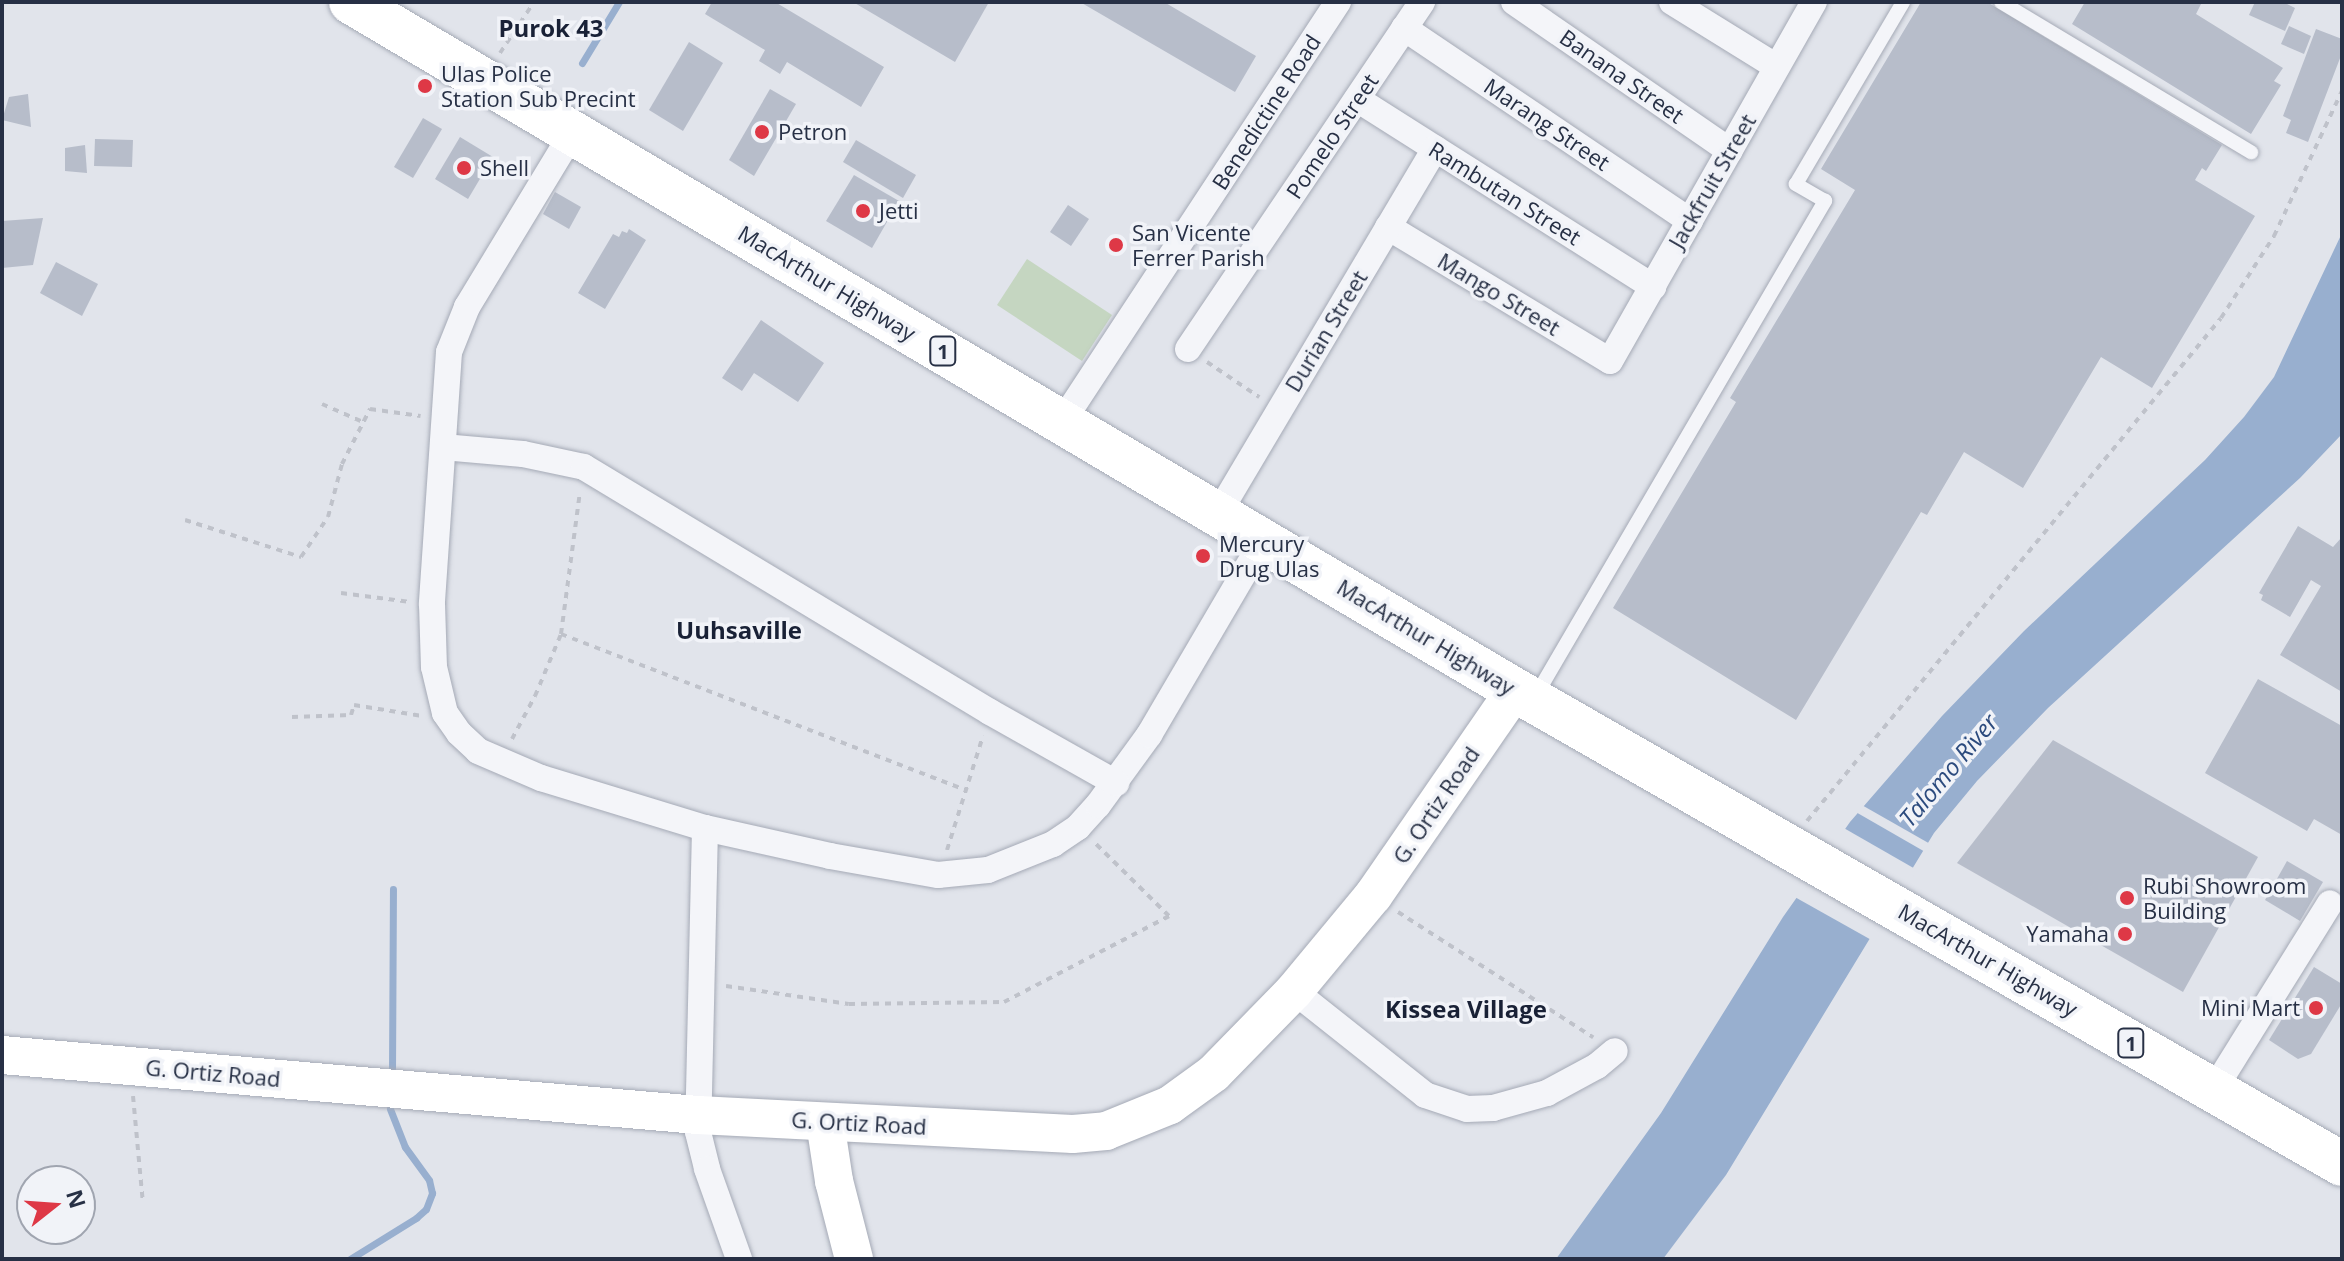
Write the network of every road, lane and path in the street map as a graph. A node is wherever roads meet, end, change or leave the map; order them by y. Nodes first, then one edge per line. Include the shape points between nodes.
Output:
1 (351, 2) edge
2 (534, 2) edge
3 (1338, 2) edge
4 (1422, 2) edge
5 (1514, 2) edge
6 (1672, 2) edge
7 (1814, 2) edge
8 (1903, 2) edge
9 (2001, 2) edge
10 (1404, 28) junction
11 (1777, 67) junction
12 (483, 79) junction
13 (2342, 91) edge
14 (1357, 99) junction
15 (573, 132) junction
16 (1435, 149) junction
17 (1730, 151) junction
18 (2251, 152) dead end
19 (1690, 221) junction
20 (1388, 227) junction
21 (1653, 287) junction
22 (1188, 349) joint
23 (1610, 361) joint
24 (322, 404) dead end
25 (1279, 411) junction
26 (444, 419) junction
27 (363, 422) junction
28 (1062, 422) junction
29 (443, 447) junction
30 (584, 467) junction
31 (1218, 514) junction
32 (185, 520) dead end
33 (1263, 541) junction
34 (341, 593) dead end
35 (432, 604) junction
36 (561, 634) junction
37 (1524, 695) junction
38 (990, 712) junction
39 (445, 713) junction
40 (292, 717) dead end
41 (498, 761) junction
42 (1116, 783) junction
43 (966, 790) junction
44 (1078, 827) junction
45 (705, 828) junction
46 (1794, 848) junction
47 (938, 875) junction
48 (1373, 896) junction
49 (2330, 903) dead end
50 (702, 983) junction
51 (1294, 991) junction
52 (1615, 1051) joint
53 (2, 1055) edge
54 (129, 1066) junction
55 (2213, 1091) junction
56 (698, 1115) junction
57 (825, 1122) junction
58 (2342, 1164) edge
59 (143, 1203) dead end
60 (739, 1259) edge
61 (854, 1259) edge

1 - 12 highway, MacArthur Highway / 1
2 - 12 path
3 - 28 street, Benedictine Road
4 - 10 street, Pomelo Street
5 - 17 street, Banana Street
6 - 11 street
7 - 11 street, Jackfruit Street
8 - 37 lane via 1796,184 1825,201
9 - 18 lane
10 - 14 street, Pomelo Street
10 - 19 street, Marang Street
11 - 17 street, Jackfruit Street
12 - 15 highway, MacArthur Highway / 1
13 - 46 path via 2296,194 2246,284 1814,808
14 - 16 street, Rambutan Street
14 - 22 street, Pomelo Street
15 - 26 street via 462,318 449,352
15 - 28 highway, MacArthur Highway / 1
16 - 20 street, Durian Street
16 - 21 street, Rambutan Street
17 - 19 street, Jackfruit Street
19 - 21 street, Jackfruit Street
20 - 23 street, Mango Street
20 - 25 street, Durian Street
21 - 23 street, Jackfruit Street
22 - 25 path
24 - 27 path
25 - 31 street, Durian Street
26 - 27 path via 370,409
26 - 29 street
27 - 32 path via 342,464 328,517 301,557
28 - 31 highway, MacArthur Highway / 1
29 - 30 street via 523,454
29 - 35 street
30 - 36 path
30 - 38 street
31 - 33 highway, MacArthur Highway / 1
33 - 37 highway, MacArthur Highway / 1
33 - 42 street
34 - 35 path
35 - 39 street via 434,667
36 - 41 path via 535,696
36 - 43 path
37 - 46 highway, MacArthur Highway / 1
37 - 48 street, G. Ortiz Road
38 - 42 street
38 - 43 path
39 - 40 path via 417,715 354,705 351,715
39 - 41 street via 478,751
41 - 45 street
42 - 44 street
43 - 47 path
44 - 47 street via 1009,864
44 - 50 path via 1169,916 1004,1002 849,1004
45 - 47 street
45 - 50 street
46 - 55 highway, MacArthur Highway / 1
48 - 51 street, G. Ortiz Road
48 - 52 path
49 - 55 street
50 - 56 street
51 - 52 street via 1425,1095 1467,1109 1493,1108 1547,1093
51 - 57 street, G. Ortiz Road via 1214,1073 1170,1105 1106,1131 1073,1134
53 - 54 street, G. Ortiz Road
54 - 56 street, G. Ortiz Road
54 - 59 path
55 - 58 highway, MacArthur Highway / 1
56 - 57 street, G. Ortiz Road
56 - 60 street via 707,1169
57 - 61 street

